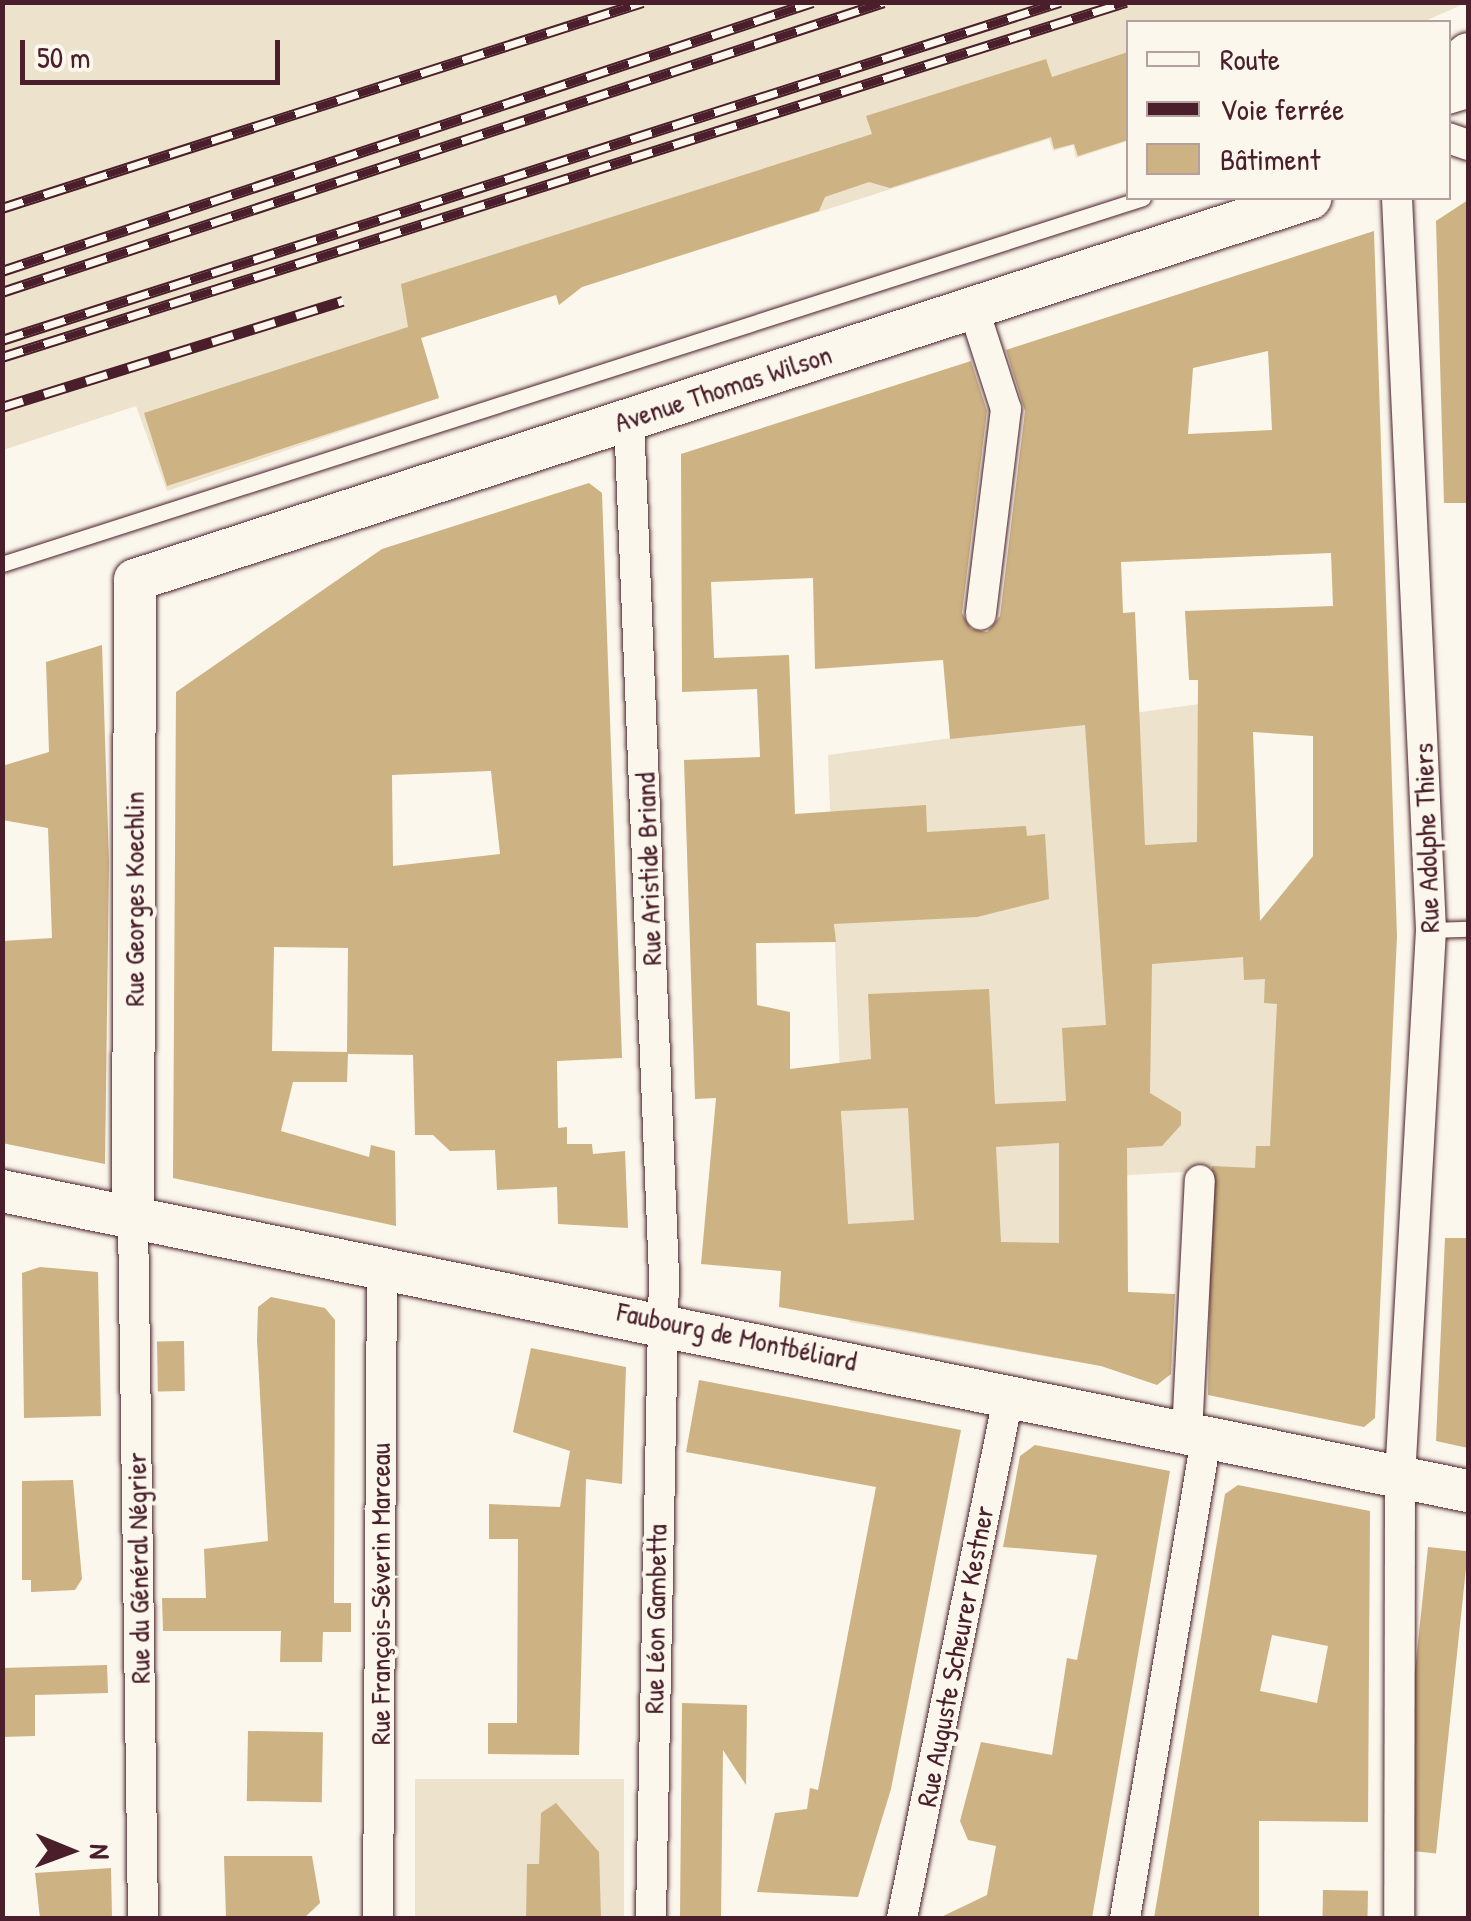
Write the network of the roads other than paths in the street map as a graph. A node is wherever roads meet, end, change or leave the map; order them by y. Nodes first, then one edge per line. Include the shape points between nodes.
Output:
1 (1137, 200) edge
2 (1305, 200) edge
3 (1398, 200) edge
4 (973, 307) junction
5 (629, 419) junction
6 (2, 564) edge
7 (135, 580) joint
8 (982, 614) dead end
9 (1468, 929) edge
10 (1431, 930) junction
11 (1200, 1180) dead end
12 (2, 1191) edge
13 (133, 1218) junction
14 (382, 1269) junction
15 (661, 1319) junction
16 (1010, 1394) junction
17 (1196, 1435) junction
18 (1400, 1478) junction
19 (1468, 1492) edge
20 (143, 1918) edge
21 (378, 1918) edge
22 (651, 1918) edge
23 (902, 1918) edge
24 (1125, 1918) edge
25 (1399, 1918) edge

1 - 6 lane, Avenue Thomas Wilson
2 - 4 street, Avenue Thomas Wilson
3 - 10 street, Rue Adolphe Thiers
4 - 5 street, Avenue Thomas Wilson
4 - 8 street via 1006,409
5 - 7 street, Avenue Thomas Wilson
5 - 15 street, Rue Aristide Briand
7 - 13 street, Rue Georges Koechlin
9 - 10 lane
10 - 18 street, Rue Adolphe Thiers
11 - 17 street
12 - 13 street, Faubourg de Montbéliard
13 - 14 street, Faubourg de Montbéliard
13 - 20 street, Rue du Général Négrier
14 - 15 street, Faubourg de Montbéliard
14 - 21 street, Rue François-Séverin Marceau
15 - 16 street, Faubourg de Montbéliard
15 - 22 street, Rue Léon Gambetta
16 - 17 street, Faubourg de Montbéliard
16 - 23 street, Rue Auguste Scheurer Kestner
17 - 18 street, Faubourg de Montbéliard
17 - 24 street
18 - 19 street, Faubourg de Montbéliard
18 - 25 street, Rue Adolphe Thiers

